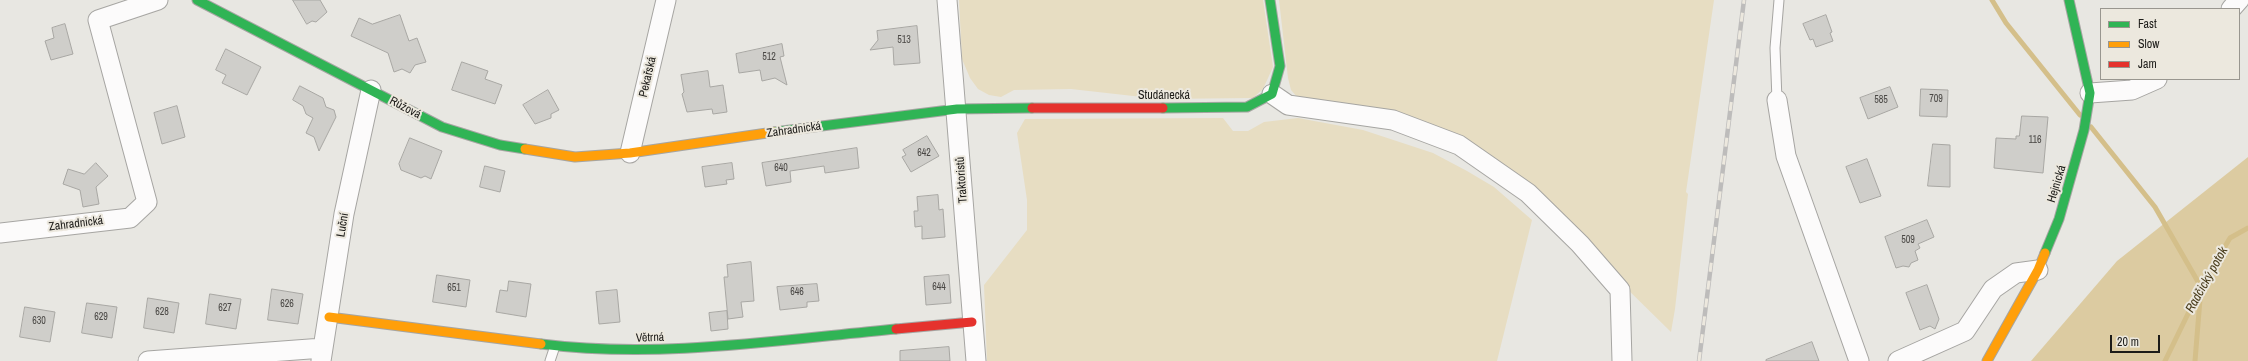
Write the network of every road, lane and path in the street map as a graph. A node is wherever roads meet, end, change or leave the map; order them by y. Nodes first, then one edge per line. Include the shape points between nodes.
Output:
1 (158, 0) edge
2 (197, 0) edge
3 (666, 0) edge
4 (947, 0) edge
5 (1270, 0) edge
6 (1779, 0) edge
7 (2068, 0) edge
8 (2239, 0) edge
9 (2232, 8) edge
10 (2155, 80) edge
11 (371, 90) junction
12 (2090, 93) junction
13 (1272, 94) junction
14 (1777, 100) joint
15 (957, 109) junction
16 (630, 153) junction
17 (0, 233) edge
18 (2038, 270) junction
19 (329, 317) junction
20 (972, 322) junction
21 (555, 346) junction
22 (322, 354) edge
23 (148, 361) edge
24 (550, 361) edge
25 (976, 361) edge
26 (1622, 361) edge
27 (1859, 361) edge
28 (1898, 361) edge
29 (1987, 361) edge

1 - 17 street, Zahradnická via 98,20 147,202 130,218
2 - 11 street, Růžová
3 - 16 street, Pekařská
4 - 15 street, Traktoristů
5 - 13 street via 1280,66
6 - 14 lane via 1775,48
7 - 12 street, Hejnická via 2074,16
8 - 9 street
10 - 12 street via 2132,90
11 - 16 street, Růžová via 442,127 500,145 575,157
11 - 19 street, Luční via 344,214
12 - 18 street, Hejnická via 2076,165 2059,219
13 - 15 street, Studánecká via 1247,107
13 - 26 street via 1288,105 1392,120 1459,145 1528,193 1580,244 1620,290
14 - 27 street via 1786,156
15 - 16 street, Zahradnická
15 - 20 street, Traktoristů
18 - 28 street via 2016,273 1993,289 1965,331
18 - 29 street, Hejnická
19 - 21 street, Větrná
19 - 22 street, Luční
20 - 21 street, Větrná via 697,348 612,351
20 - 25 street, Traktoristů
21 - 24 lane
22 - 23 street

